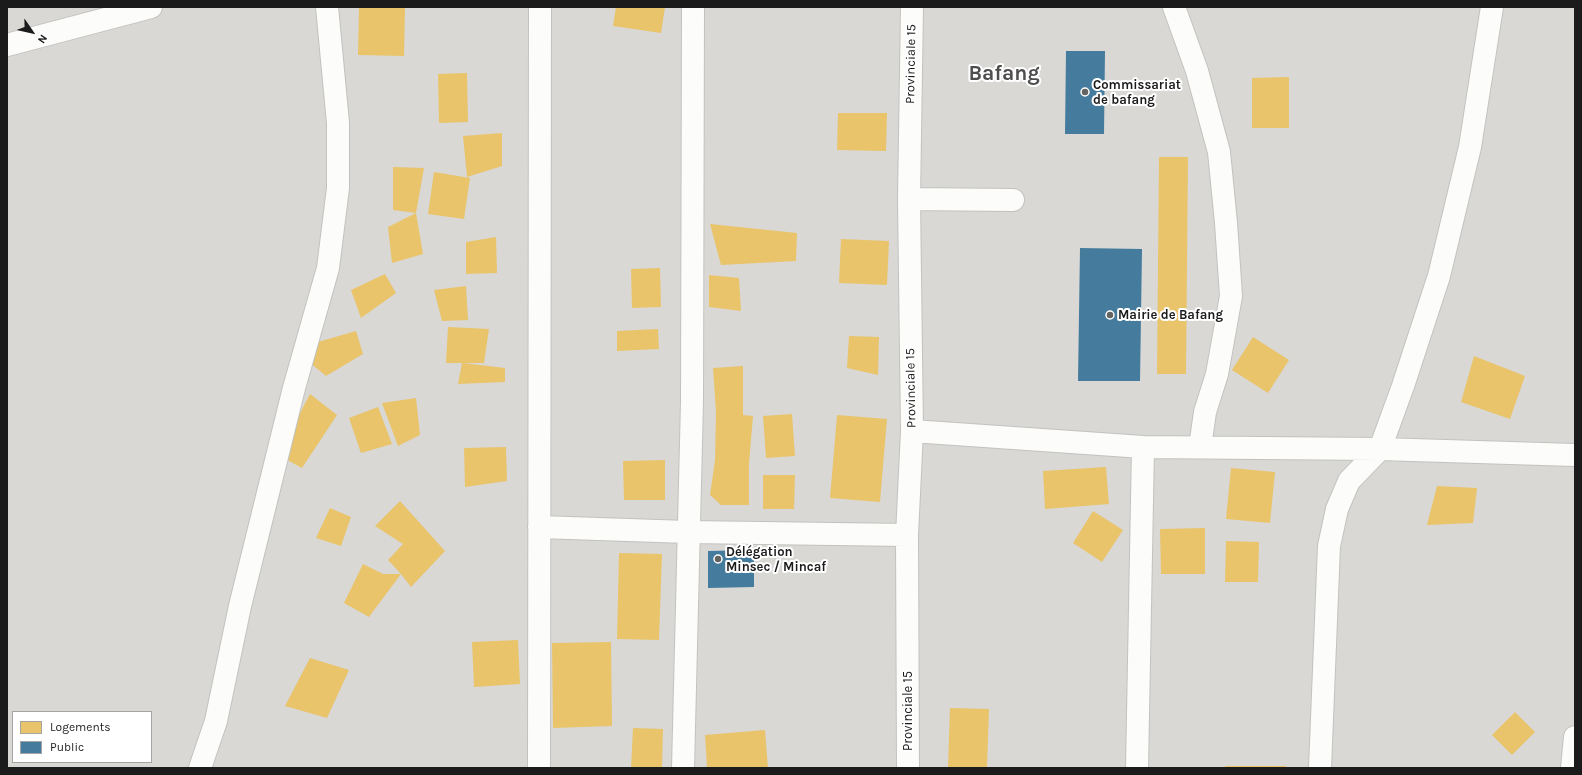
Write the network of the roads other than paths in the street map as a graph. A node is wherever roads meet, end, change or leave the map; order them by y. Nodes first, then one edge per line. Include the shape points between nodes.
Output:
1 (150, 7) edge
2 (327, 7) edge
3 (540, 7) edge
4 (693, 7) edge
5 (912, 7) edge
6 (1174, 7) edge
7 (1492, 7) edge
8 (7, 45) edge
9 (909, 199) junction
10 (1013, 200) dead end
11 (912, 431) junction
12 (1143, 447) junction
13 (1200, 447) junction
14 (1380, 449) junction
15 (1575, 455) edge
16 (539, 528) junction
17 (688, 532) junction
18 (907, 535) junction
19 (1575, 737) edge
20 (200, 768) edge
21 (539, 768) edge
22 (683, 768) edge
23 (908, 768) edge
24 (1137, 768) edge
25 (1320, 768) edge
26 (1572, 768) edge

1 - 8 street
2 - 20 street via 338,124 338,188 328,268 296,380 240,606 216,721
3 - 16 street
4 - 17 street via 692,402
5 - 9 street, Provinciale 15
6 - 13 street via 1198,71 1218,152 1231,296 1217,374 1205,412
7 - 14 street via 1470,147 1439,276
9 - 10 street
9 - 11 street, Provinciale 15
11 - 12 street
11 - 18 street, Provinciale 15
12 - 13 street
12 - 24 street
13 - 14 street
14 - 15 street
14 - 25 street via 1349,481 1337,509 1329,546
16 - 17 street
16 - 21 street
17 - 18 street
17 - 22 street
18 - 23 street, Provinciale 15
19 - 26 street

